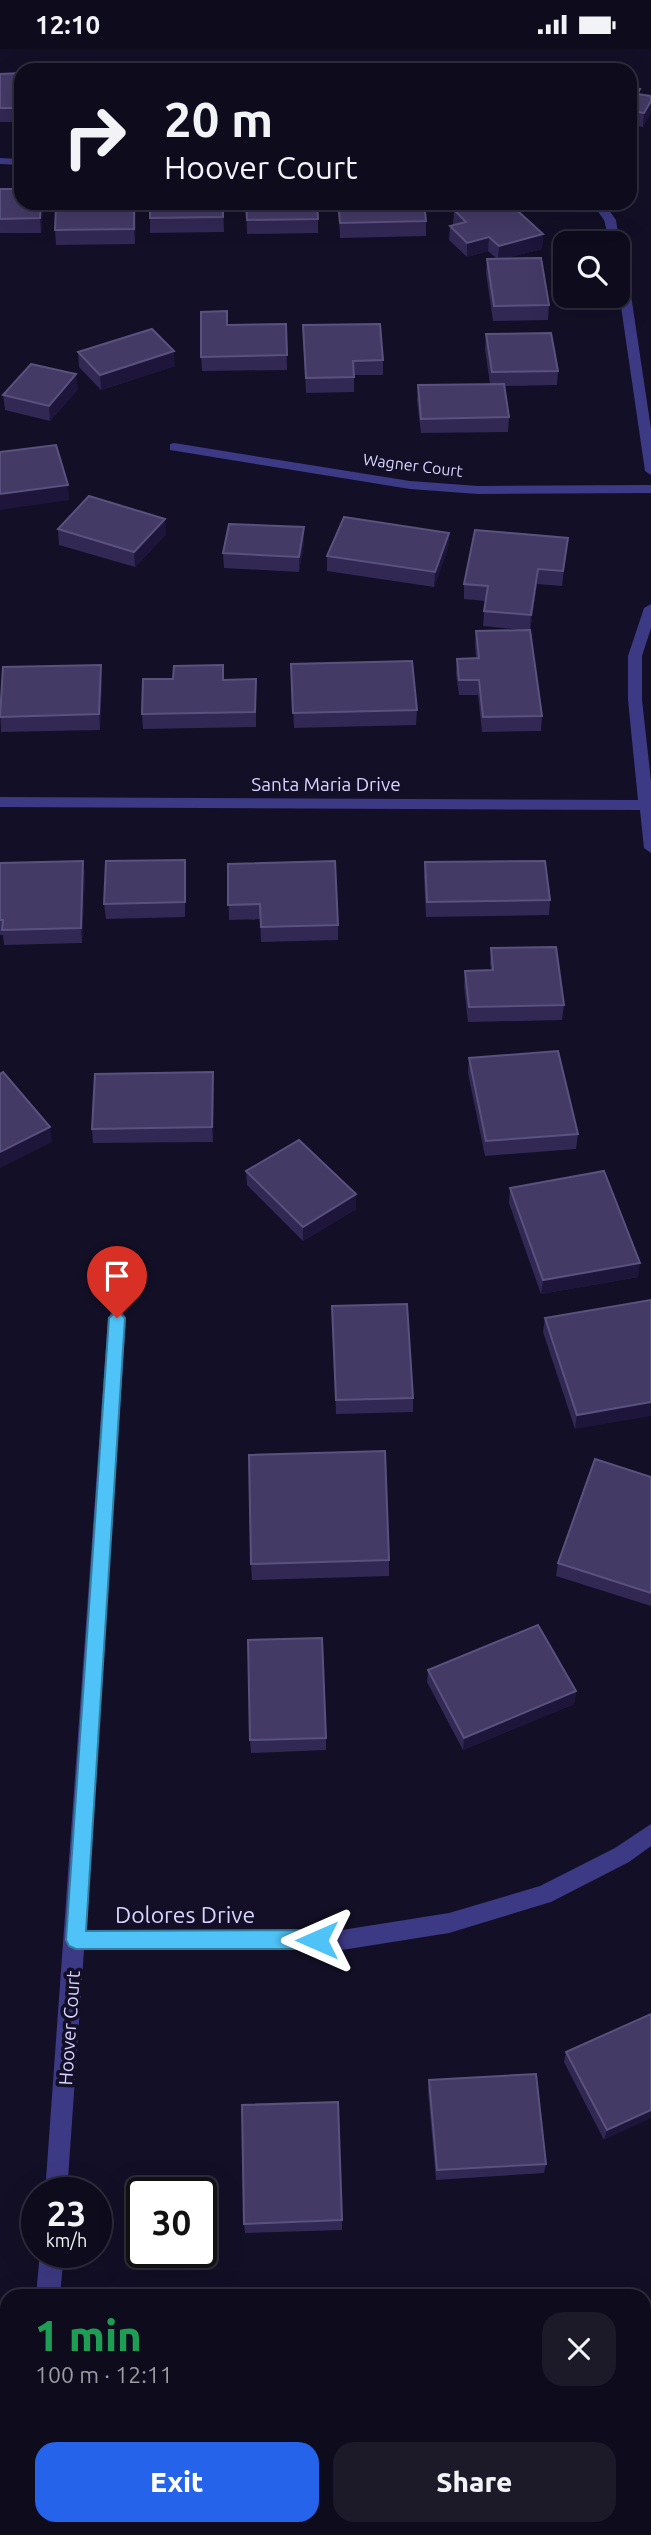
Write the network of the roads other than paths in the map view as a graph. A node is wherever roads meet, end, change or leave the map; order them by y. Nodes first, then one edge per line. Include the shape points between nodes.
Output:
1 (603, 210) edge
2 (613, 231) edge
3 (626, 308) edge
4 (174, 447) dead end
5 (651, 471) edge
6 (651, 489) edge
7 (651, 608) edge
8 (0, 802) edge
9 (649, 805) edge
10 (651, 848) edge
11 (117, 1318) dead end
12 (651, 1834) edge
13 (76, 1940) junction
14 (57, 2177) edge
15 (51, 2268) edge
16 (49, 2289) edge

1 - 2 street
3 - 5 street
4 - 6 street, Wagner Court via 410,485 478,490
7 - 9 street via 635,656 635,701
8 - 9 street, Santa Maria Drive
9 - 10 street
11 - 13 street, Hoover Court
12 - 13 street, Dolores Drive via 544,1895 449,1923 342,1940
13 - 14 street, Hoover Court
15 - 16 street

